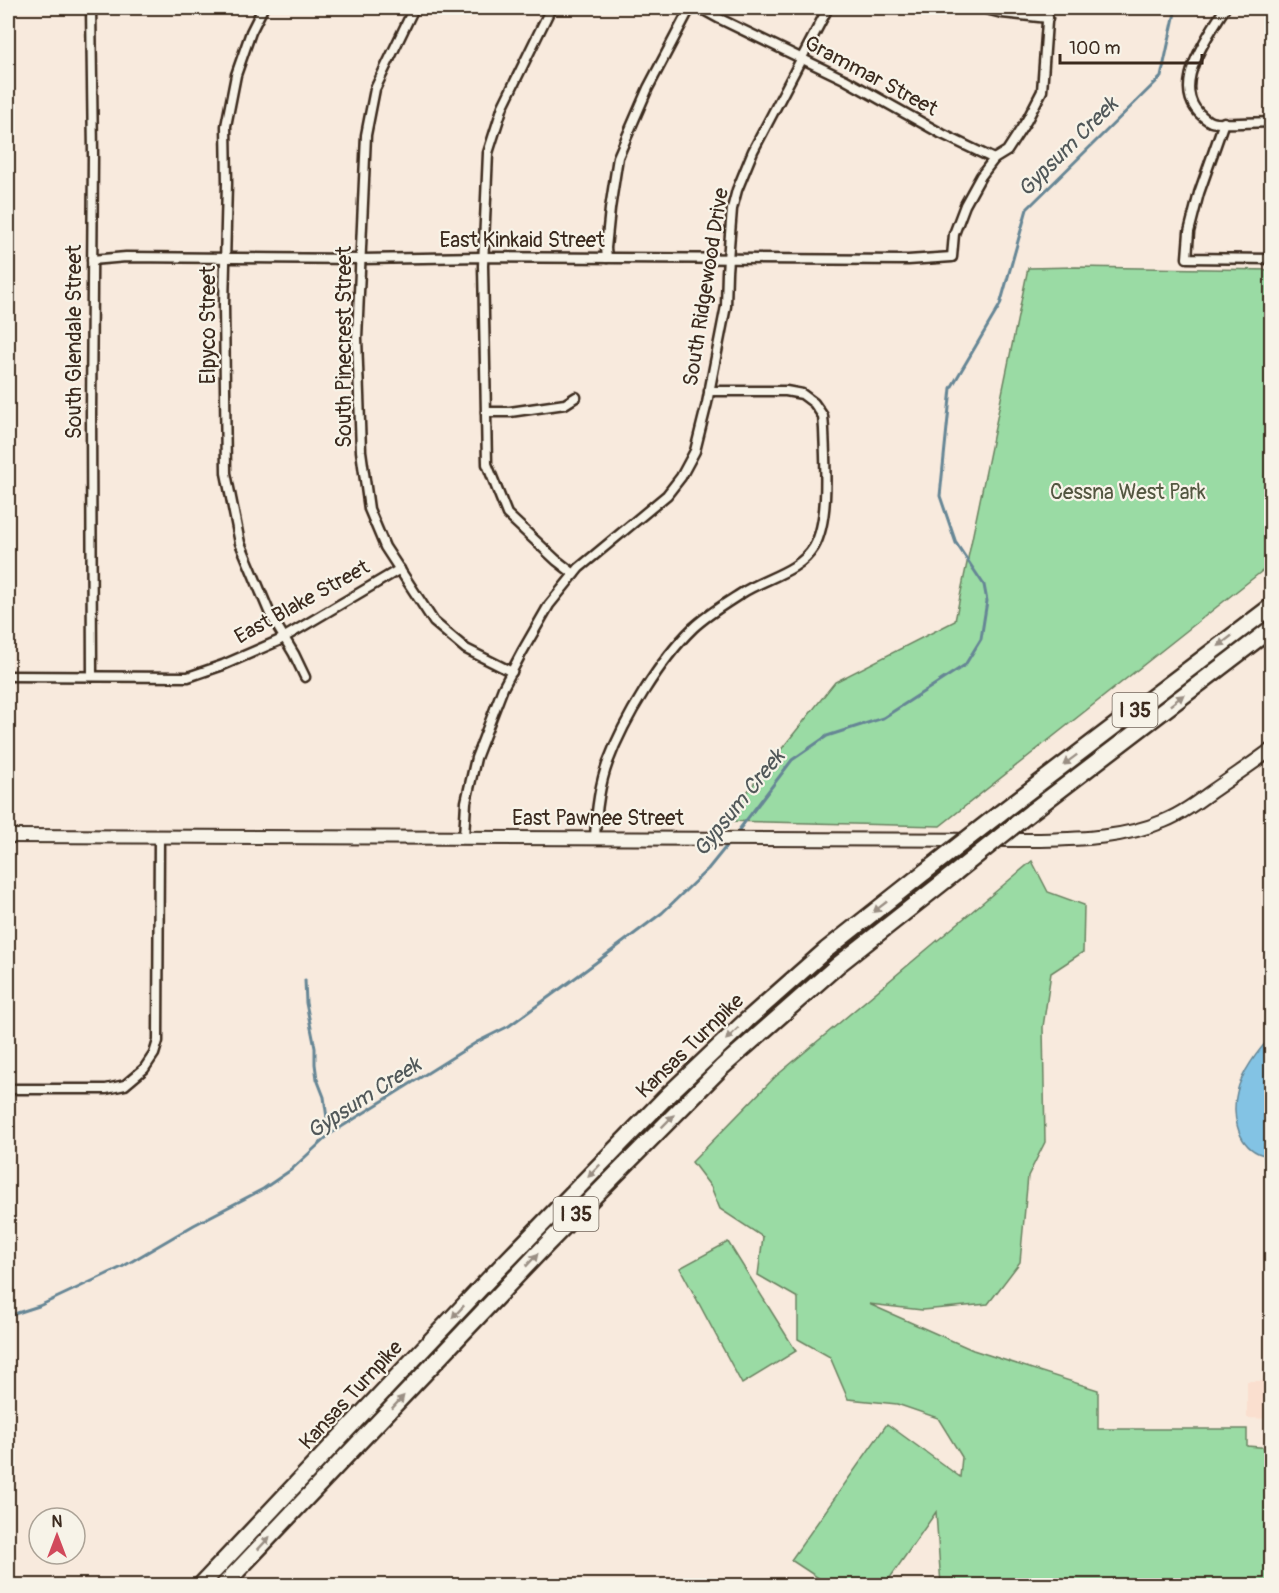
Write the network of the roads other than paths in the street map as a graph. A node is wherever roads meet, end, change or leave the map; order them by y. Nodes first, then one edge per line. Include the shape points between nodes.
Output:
1 (91, 8) edge
2 (263, 8) edge
3 (414, 8) edge
4 (551, 8) edge
5 (690, 8) edge
6 (700, 8) edge
7 (828, 8) edge
8 (982, 8) edge
9 (1048, 8) edge
10 (1225, 8) edge
11 (1047, 18) junction
12 (802, 59) junction
13 (1272, 122) edge
14 (1224, 123) junction
15 (994, 159) junction
16 (483, 257) junction
17 (226, 258) junction
18 (607, 258) junction
19 (361, 259) junction
20 (728, 259) junction
21 (1272, 259) edge
22 (92, 260) junction
23 (709, 391) junction
24 (576, 397) dead end
25 (486, 412) junction
26 (400, 569) junction
27 (574, 574) junction
28 (1272, 606) edge
29 (1272, 628) edge
30 (284, 637) junction
31 (512, 672) junction
32 (8, 676) edge
33 (92, 676) junction
34 (305, 677) dead end
35 (1272, 749) edge
36 (8, 836) edge
37 (159, 836) junction
38 (464, 837) junction
39 (595, 838) junction
40 (8, 1089) edge
41 (200, 1586) edge
42 (223, 1586) edge

1 - 22 street, South Glendale Street
2 - 17 street, Elpyco Street via 236,75 226,126
3 - 19 street, South Pinecrest Street via 375,89 366,135
4 - 16 street via 503,106 488,153
5 - 18 street via 648,88 618,157
6 - 12 street, Grammar Street
7 - 12 street, South Ridgewood Drive
8 - 11 street
9 - 11 street
10 - 14 street via 1193,64 1189,81 1195,108 1212,123
11 - 15 street via 1042,91 1007,151
12 - 15 street, Grammar Street
12 - 20 street, South Ridgewood Drive via 753,151 737,190
13 - 14 street
14 - 21 street via 1199,193 1187,258
15 - 20 street, East Kinkaid Street via 965,205 954,234 952,257
16 - 18 street, East Kinkaid Street
16 - 19 street, East Kinkaid Street
16 - 25 street
17 - 19 street, East Kinkaid Street
17 - 22 street, East Kinkaid Street
17 - 30 street, Elpyco Street via 226,473 240,543
18 - 20 street, East Kinkaid Street
19 - 26 street, South Pinecrest Street via 357,338 361,451 369,509
20 - 23 street, South Ridgewood Drive via 726,306
22 - 33 street, South Glendale Street
23 - 27 street, South Ridgewood Drive via 695,451 681,477 667,495
23 - 39 street via 786,391 802,394 814,403 823,416 824,429 824,515 820,533 800,562 717,609 675,648 626,724 608,763 597,808
24 - 25 street via 565,405
25 - 27 street via 487,464 507,514
26 - 30 street, East Blake Street
26 - 31 street, South Pinecrest Street via 434,622 466,649
27 - 31 street, South Ridgewood Drive via 549,604
28 -> 41 highway, Kansas Turnpike / I 35, bridge via 926,871 747,1020 669,1094 488,1280
42 -> 29 highway, Kansas Turnpike / I 35, bridge via 547,1244 721,1068 838,964
30 - 33 street, East Blake Street via 188,677
30 - 34 street, Elpyco Street
31 - 38 street, South Ridgewood Drive via 476,758 466,802
32 - 33 street, East Blake Street
35 - 39 main road, East Pawnee Street via 1165,821 1130,832 1080,839
36 - 37 main road, East Pawnee Street
37 - 38 main road, East Pawnee Street
37 - 40 street via 158,1041 154,1054 125,1085 106,1089
38 - 39 main road, East Pawnee Street

